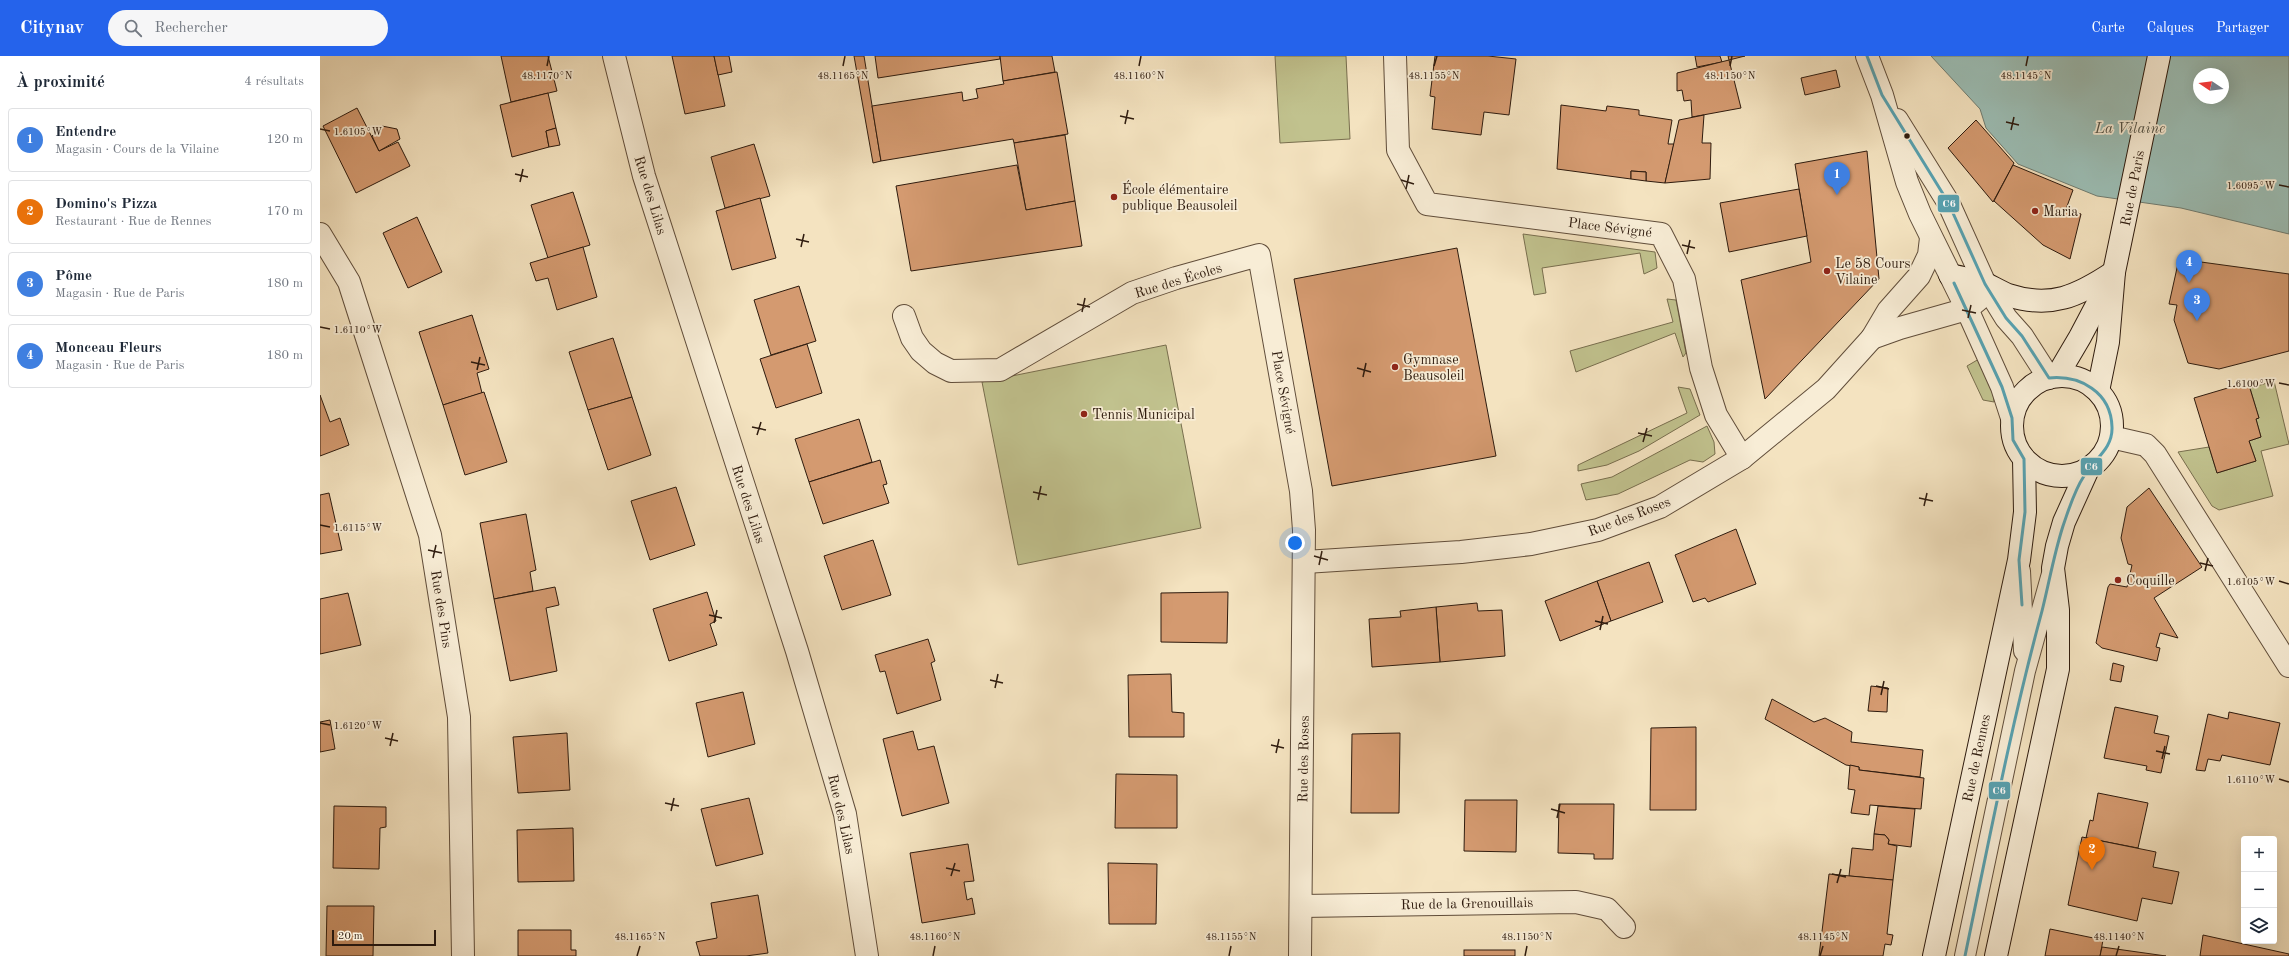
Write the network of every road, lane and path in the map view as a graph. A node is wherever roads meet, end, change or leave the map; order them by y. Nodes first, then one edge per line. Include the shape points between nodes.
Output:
1 (614, 56) edge
2 (1394, 56) edge
3 (1867, 56) edge
4 (2159, 56) edge
5 (1882, 95) junction
6 (320, 234) edge
7 (1931, 238) junction
8 (1259, 256) joint
9 (2114, 272) junction
10 (1950, 275) junction
11 (1919, 276) junction
12 (1985, 284) junction
13 (1967, 309) junction
14 (904, 316) dead end
15 (1872, 338) junction
16 (2053, 377) junction
17 (2098, 391) junction
18 (2012, 418) junction
19 (2111, 437) junction
20 (1742, 458) junction
21 (2024, 460) junction
22 (2088, 469) junction
23 (1304, 530) joint
24 (2019, 560) junction
25 (1305, 562) junction
26 (2053, 568) junction
27 (2289, 666) edge
28 (2025, 671) junction
29 (1301, 906) junction
30 (1624, 927) dead end
31 (463, 956) edge
32 (867, 956) edge
33 (1300, 956) edge
34 (1934, 956) edge
35 (1965, 956) edge
36 (1996, 956) edge

1 - 32 street, Rue des Lilas via 644,176 797,652 845,814
2 - 20 street, Place Sévigné via 1398,150 1427,204 1661,234 1684,279 1701,368 1716,415
3 - 5 street
4 - 9 street, Rue de Paris
5 - 7 street via 1907,182
5 - 12 street via 1948,202
6 - 31 street, Rue des Pins via 348,282 430,535 459,717
7 - 10 street
7 - 11 street, Rue des Roses via 1929,255
8 - 14 street, Rue des Écoles via 1176,278 1132,293 1000,370 951,371 935,363 921,351 912,338
8 - 23 street, Place Sévigné via 1301,491
9 - 12 street via 2089,289 2054,301 2031,301 2007,295
9 - 16 street, Rue de Paris via 2080,337
9 - 17 street, Rue de Paris via 2108,342
10 - 11 street
10 - 12 street
10 - 13 street
11 - 15 street, Rue des Roses via 1888,311
12 - 13 street via 1978,300
12 - 16 street via 2006,318
13 - 15 street, Rue des Roses
13 - 18 street via 2002,387
15 - 20 street, Rue des Roses via 1826,389
16 - 17 street via 2075,378
16 - 18 street via 2032,386 2025,393
17 - 19 street via 2108,409 2112,427
18 - 21 street via 2014,440
19 - 22 street via 2102,455
19 - 27 street via 2146,445 2155,454
20 - 25 street, Rue des Roses via 1660,506 1598,530 1531,544 1461,552
21 - 22 street via 2040,471 2059,476 2069,476
21 - 24 street, Rue de Rennes via 2025,512
22 - 26 street, Rue de Rennes via 2064,522 2056,546
23 - 25 street, Rue des Roses
24 - 28 lane, Rue de Rennes
24 - 34 street, Rue de Rennes
25 - 29 street, Rue des Roses
26 - 28 lane, Rue de Rennes
26 - 36 street, Rue de Rennes via 2058,610 2058,669
28 - 35 lane, Rue de Rennes
29 - 30 street, Rue de la Grenouillais via 1576,902 1607,909
29 - 33 street, Rue des Roses

